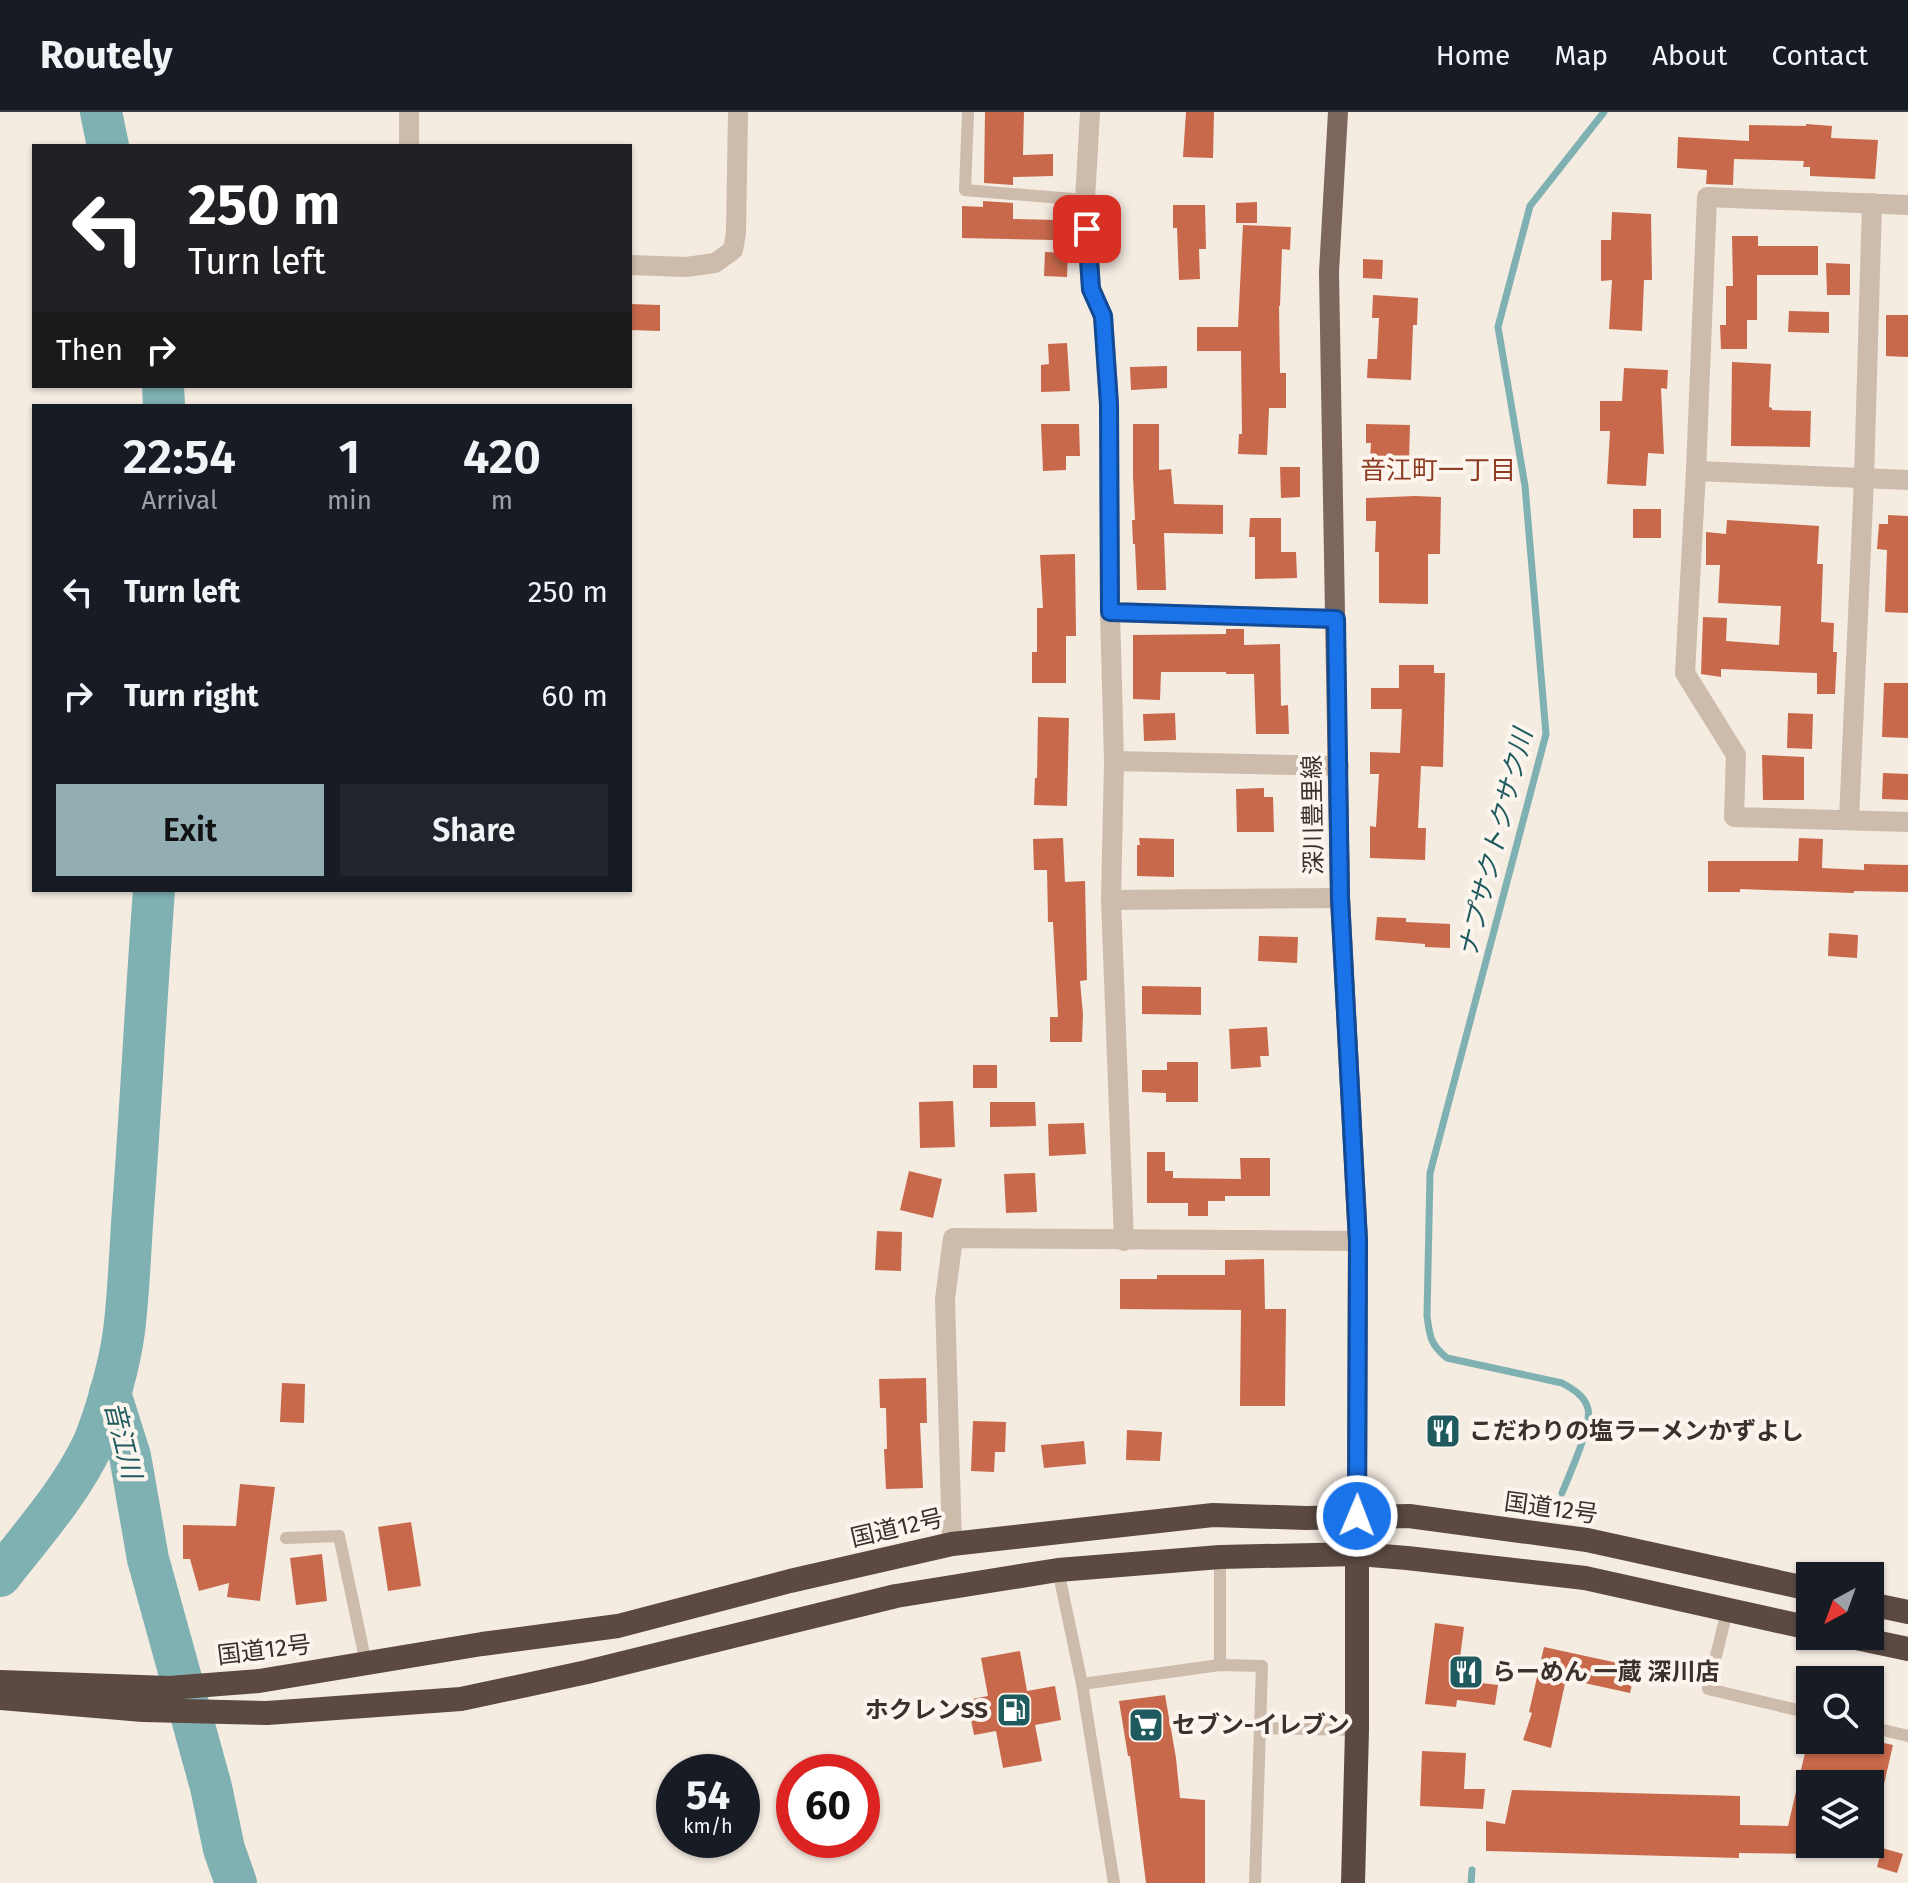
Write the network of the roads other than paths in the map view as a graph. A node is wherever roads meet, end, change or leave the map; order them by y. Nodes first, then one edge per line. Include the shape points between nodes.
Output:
1 (409, 112) edge
2 (738, 112) edge
3 (968, 112) edge
4 (1090, 112) edge
5 (1338, 112) edge
6 (409, 144) edge
7 (1085, 200) junction
8 (1872, 203) junction
9 (1908, 205) edge
10 (632, 265) edge
11 (1696, 471) junction
12 (1864, 479) junction
13 (1908, 480) edge
14 (1110, 612) junction
15 (1336, 619) junction
16 (1114, 761) junction
17 (1339, 766) junction
18 (1849, 819) junction
19 (1908, 822) edge
20 (1340, 898) junction
21 (1111, 900) junction
22 (1124, 1241) junction
23 (1358, 1241) junction
24 (1357, 1516) junction
25 (286, 1538) dead end
26 (952, 1544) junction
27 (1358, 1554) junction
28 (1220, 1557) junction
29 (1058, 1570) junction
30 (1796, 1586) edge
31 (1884, 1607) edge
32 (1727, 1611) junction
33 (1908, 1612) edge
34 (1796, 1625) edge
35 (1884, 1644) edge
36 (1908, 1649) edge
37 (366, 1663) junction
38 (1220, 1665) junction
39 (0, 1682) edge
40 (1082, 1684) junction
41 (0, 1698) edge
42 (1796, 1710) edge
43 (1261, 1728) junction
44 (1357, 1730) junction
45 (1884, 1730) edge
46 (1908, 1736) edge
47 (1114, 1883) edge
48 (1255, 1883) edge
49 (1353, 1883) edge

1 - 6 street
2 - 10 street via 733,250 715,263
3 - 7 lane via 965,190
4 - 7 street
5 - 15 main road, 深川豊里線 via 1329,272
7 - 14 street via 1091,289 1103,316 1109,404
8 - 9 street
8 - 11 street via 1707,197
8 - 12 street
11 - 12 street
11 - 18 street via 1685,673 1736,755 1734,817
12 - 13 street
12 - 18 street
14 - 15 street
14 - 16 street
15 - 17 main road, 深川豊里線
16 - 17 street
16 - 21 street
17 - 20 main road, 深川豊里線
18 - 19 street
20 - 21 street
20 - 23 main road, 深川豊里線
21 - 22 street
22 - 23 street
22 - 26 street via 953,1238 945,1299
23 - 24 main road, 深川豊里線
24 - 26 highway, 国道12号 via 1213,1515
24 - 27 highway
24 - 30 highway, 国道12号 via 1409,1516 1587,1540
25 - 37 lane via 339,1536
26 - 37 highway, 国道12号 via 618,1626
27 - 28 highway
27 - 32 highway via 1585,1578
27 - 44 highway
28 - 29 highway
28 - 38 lane
29 - 40 lane
29 - 41 highway via 896,1596 461,1699 267,1713
31 - 33 highway
32 - 34 highway
32 - 42 lane via 1708,1689
35 - 36 highway
37 - 39 highway, 国道12号 via 259,1681 169,1688
38 - 40 lane
38 - 43 lane via 1262,1666
40 - 47 lane
43 - 44 lane
43 - 48 lane
44 - 49 highway
45 - 46 lane

